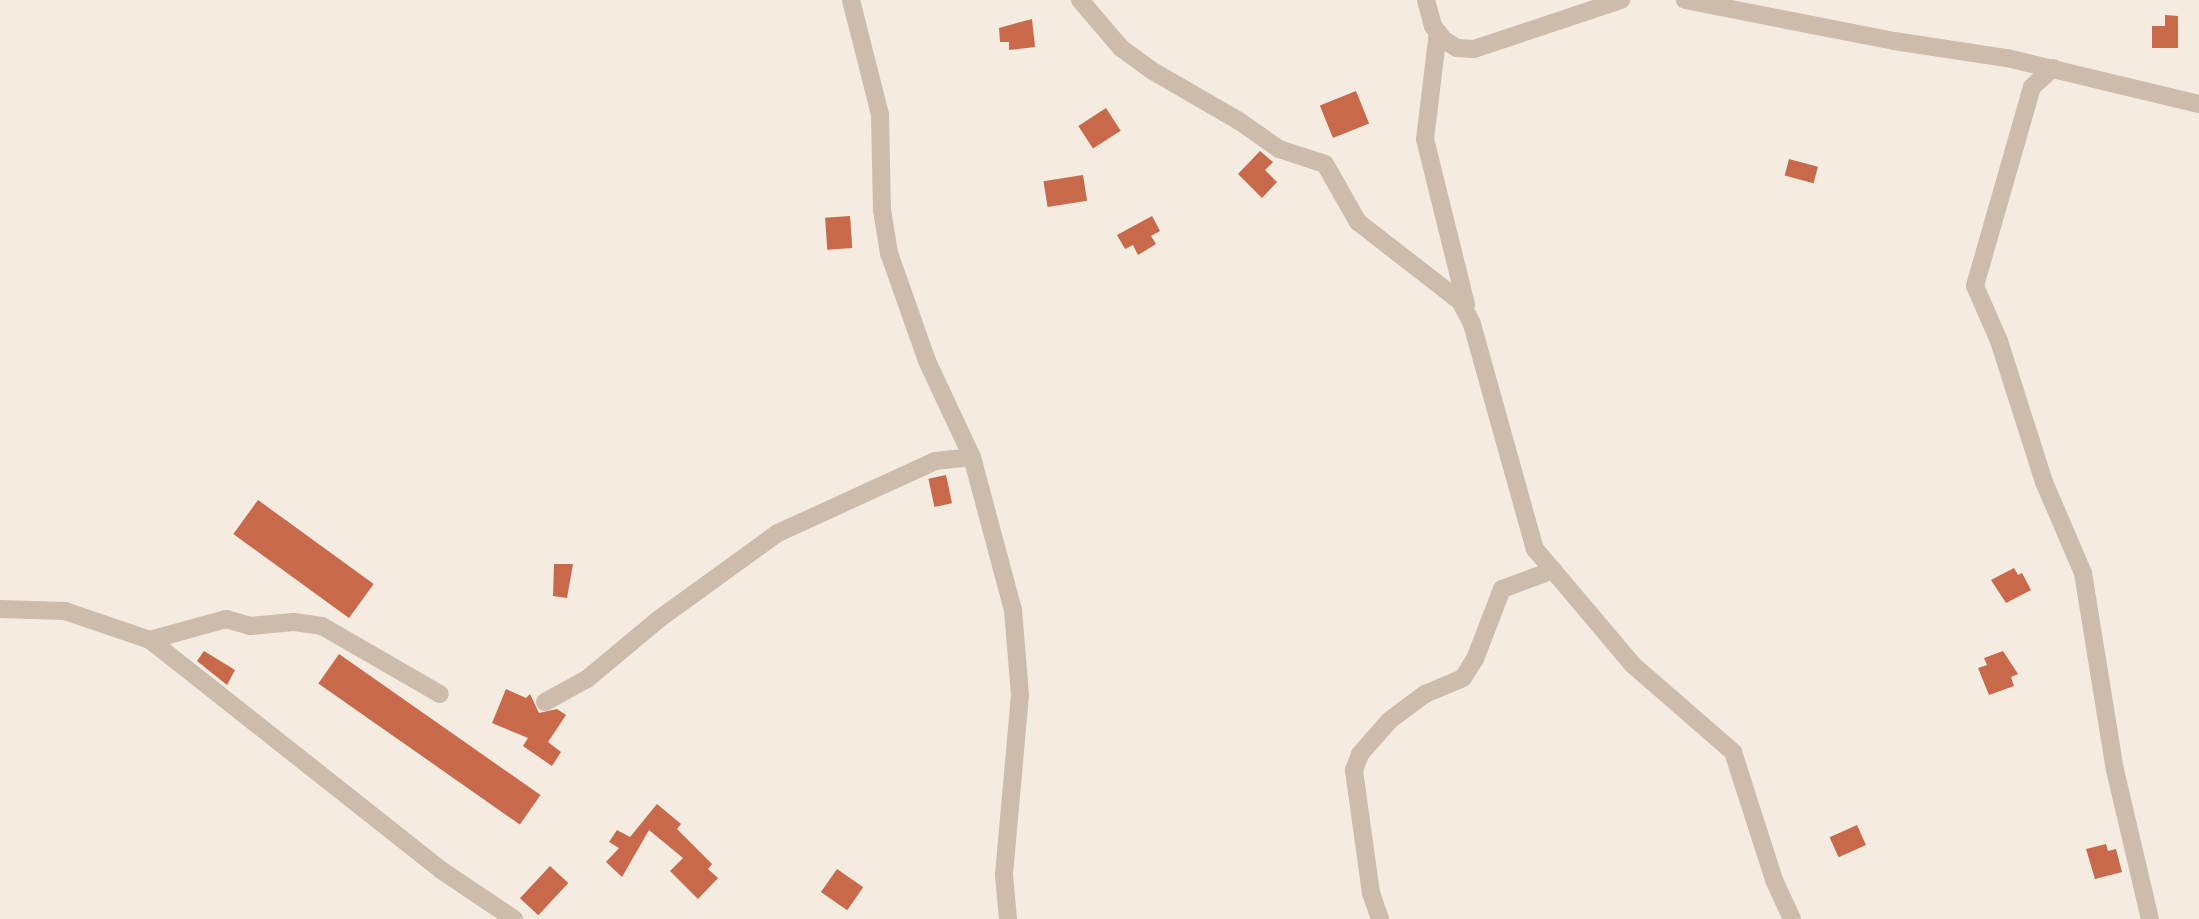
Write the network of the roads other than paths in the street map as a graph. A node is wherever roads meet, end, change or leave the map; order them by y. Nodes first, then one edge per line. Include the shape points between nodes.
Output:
1 (851, 0) edge
2 (1080, 0) edge
3 (1426, 0) edge
4 (1621, 0) edge
5 (1685, 0) edge
6 (1438, 32) junction
7 (2053, 68) junction
8 (2199, 104) edge
9 (1467, 312) junction
10 (972, 457) junction
11 (1554, 570) junction
12 (0, 609) edge
13 (150, 640) junction
14 (440, 694) dead end
15 (546, 702) dead end
16 (514, 919) edge
17 (1008, 919) edge
18 (1380, 919) edge
19 (1792, 919) edge
20 (2150, 919) edge

1 - 10 street via 880,116 889,253 927,362
2 - 9 street via 1121,48 1152,70 1279,150 1325,164 1358,222 1442,284
3 - 6 street
4 - 6 street via 1474,49 1457,48
5 - 7 street
6 - 9 street via 1425,139
7 - 8 street
7 - 20 street via 2032,87 1975,286 2083,573 2115,770
9 - 11 street via 1531,539
10 - 15 street via 935,462 778,533 587,679
10 - 17 street via 1013,610 1020,694 1004,875
11 - 18 street via 1502,588 1463,678 1425,694 1360,754 1354,770
11 - 19 street via 1634,665 1732,752
12 - 13 street via 65,612
13 - 14 street via 226,619 250,626 322,626
13 - 16 street via 441,870

